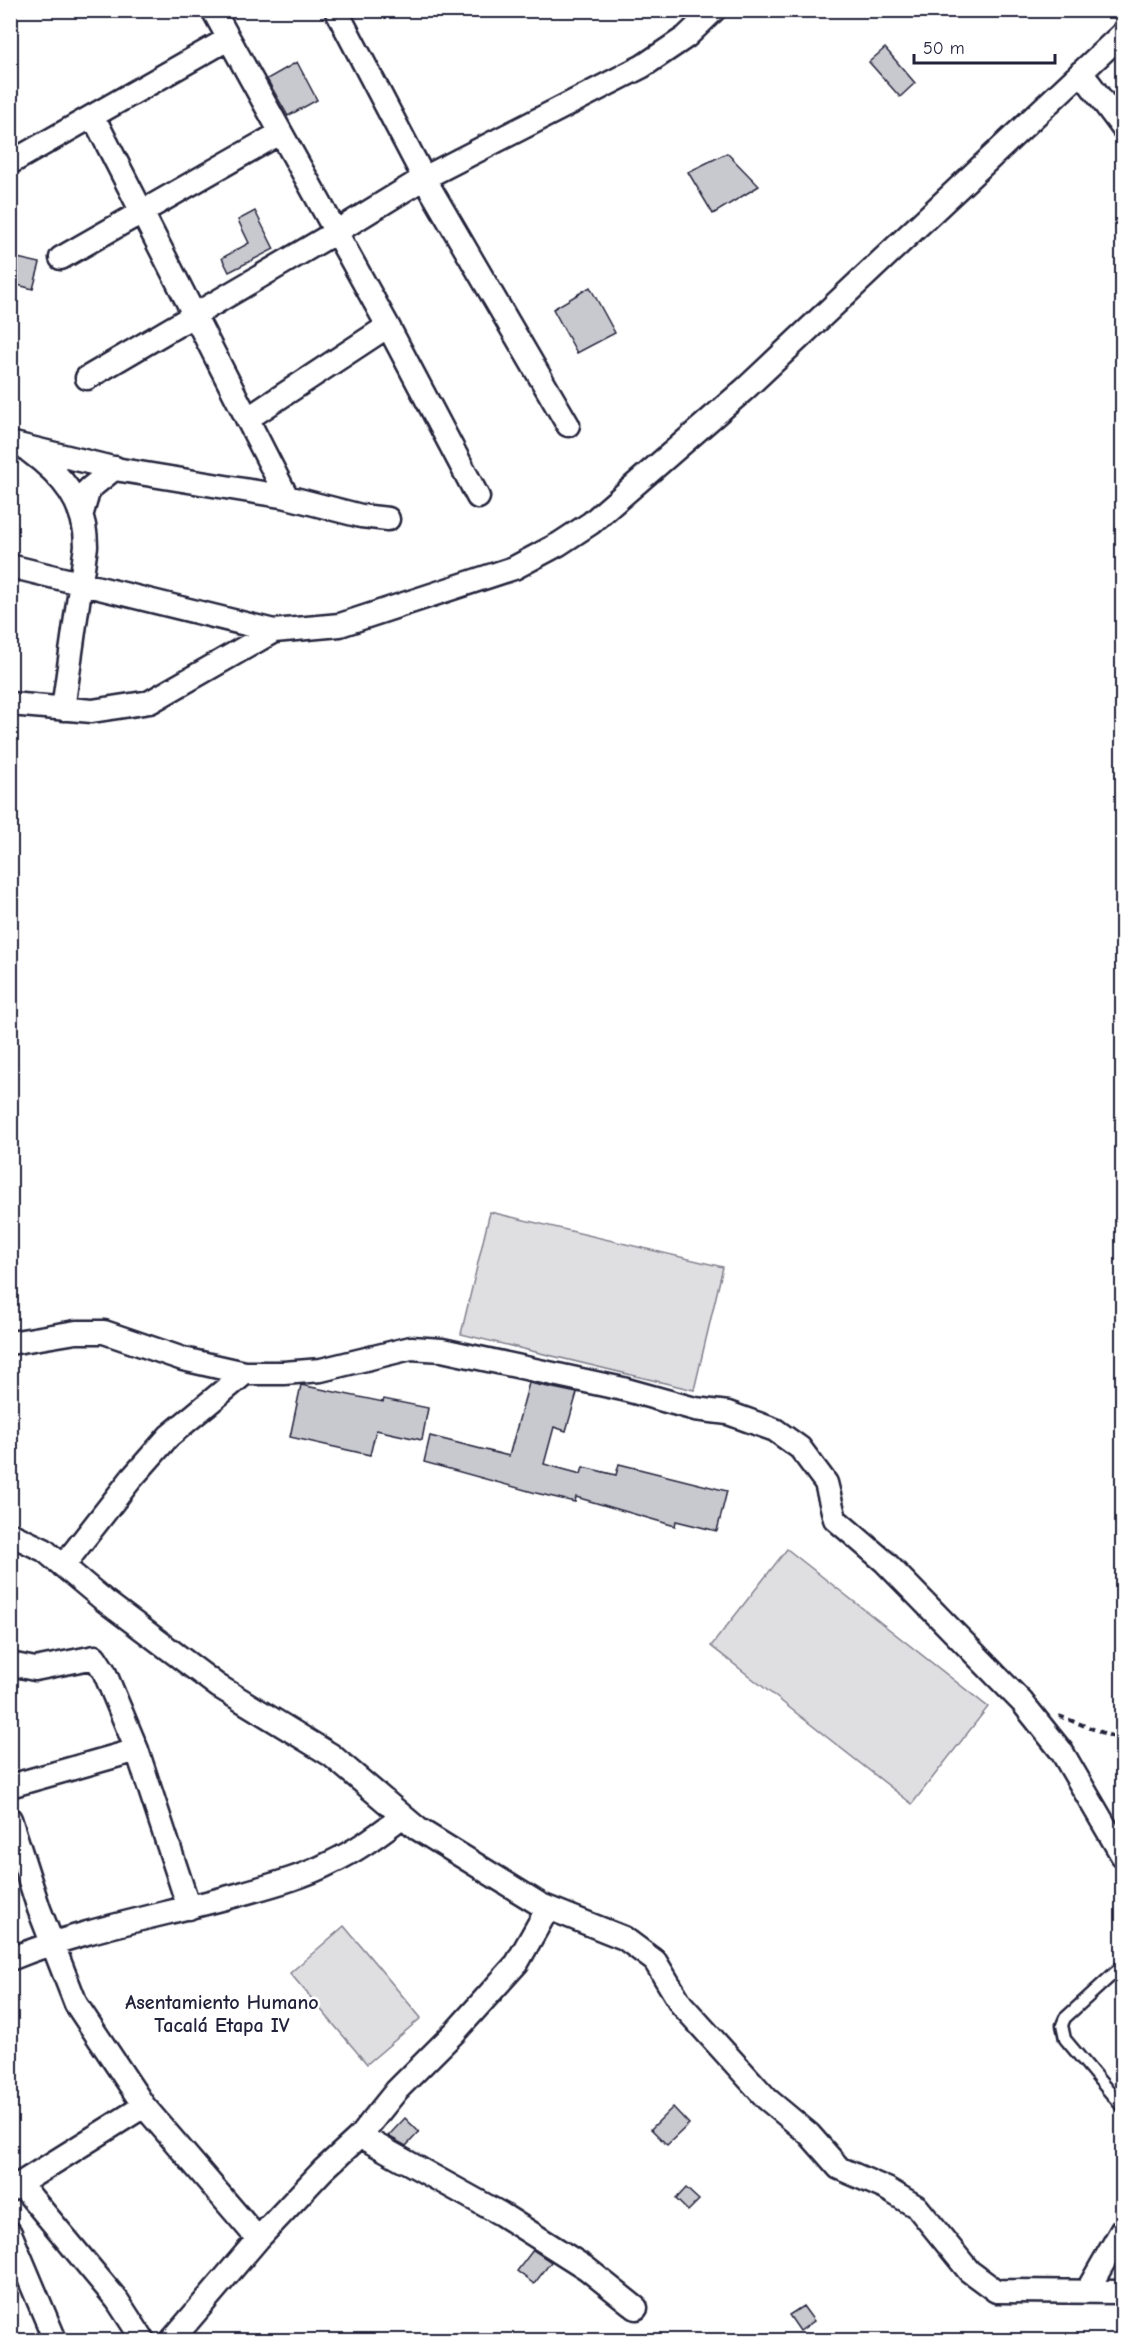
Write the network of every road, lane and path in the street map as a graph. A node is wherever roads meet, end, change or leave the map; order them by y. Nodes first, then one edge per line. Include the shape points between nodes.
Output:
1 (213, 10) edge
2 (336, 10) edge
3 (714, 10) edge
4 (1122, 34) edge
5 (228, 39) junction
6 (1081, 72) junction
7 (93, 116) junction
8 (1122, 127) edge
9 (280, 133) junction
10 (10, 163) edge
11 (424, 178) junction
12 (142, 213) junction
13 (336, 232) junction
14 (61, 258) dead end
15 (194, 315) junction
16 (388, 326) junction
17 (87, 378) dead end
18 (247, 418) junction
19 (568, 425) dead end
20 (15, 444) edge
21 (115, 468) junction
22 (287, 497) junction
23 (478, 497) dead end
24 (82, 513) junction
25 (388, 519) dead end
26 (10, 566) edge
27 (81, 582) junction
28 (274, 631) junction
29 (10, 704) edge
30 (63, 708) junction
31 (10, 1343) edge
32 (245, 1373) junction
33 (10, 1534) edge
34 (63, 1566) junction
35 (10, 1664) edge
36 (1056, 1715) dead end
37 (1122, 1740) edge
38 (137, 1750) junction
39 (10, 1786) edge
40 (403, 1816) junction
41 (10, 1819) edge
42 (1122, 1855) edge
43 (189, 1908) junction
44 (548, 1908) junction
45 (52, 1942) junction
46 (10, 1959) edge
47 (1122, 1966) edge
48 (144, 2106) junction
49 (1122, 2107) edge
50 (360, 2136) junction
51 (16, 2188) edge
52 (1122, 2230) edge
53 (10, 2233) edge
54 (258, 2239) junction
55 (1087, 2291) junction
56 (1122, 2292) edge
57 (636, 2308) dead end
58 (55, 2340) edge
59 (143, 2340) edge
60 (172, 2340) edge

1 - 5 street
2 - 11 street
3 - 11 street via 686,37 643,66
4 - 6 street
5 - 7 street
5 - 9 street
6 - 8 street
6 - 28 street via 745,389 591,523 559,544 483,580 340,625
7 - 10 street
7 - 12 street
9 - 12 street
9 - 13 street
11 - 13 street
11 - 19 street
12 - 14 street
12 - 15 street
13 - 15 street
13 - 16 street
15 - 17 street
15 - 18 street
16 - 18 street
16 - 23 street
18 - 22 street
20 - 21 street
20 - 24 street via 51,467
21 - 22 street
21 - 24 street via 89,489
22 - 25 street
24 - 27 street via 86,546
26 - 27 street
27 - 28 street
27 - 30 street
28 - 30 street via 150,702 92,711
29 - 30 street
31 - 32 street via 76,1332 104,1332 183,1359
32 - 34 street via 170,1436
32 - 42 street via 321,1370 411,1348 442,1350 623,1389 695,1409 729,1413 774,1430 800,1448 826,1483 835,1519 885,1562 1022,1702 1062,1752
33 - 34 street via 44,1550
34 - 40 street via 218,1686 331,1755
35 - 38 street via 35,1669 95,1658
36 - 37 path
38 - 39 street
38 - 43 street
40 - 43 street via 329,1864
40 - 44 street via 473,1866
41 - 45 street
43 - 45 street
44 - 50 street via 517,1964 397,2090
44 - 55 street via 624,1938 655,1961 681,2004 767,2099 809,2134 839,2168 917,2207 969,2271 996,2291
45 - 46 street
45 - 48 street via 76,2004
47 - 49 lane via 1062,2025 1065,2039
48 - 51 street
48 - 54 street
50 - 54 street
50 - 57 street via 501,2214 586,2268
51 - 59 street via 117,2300
52 - 55 street
53 - 58 street
54 - 60 street
55 - 56 street

